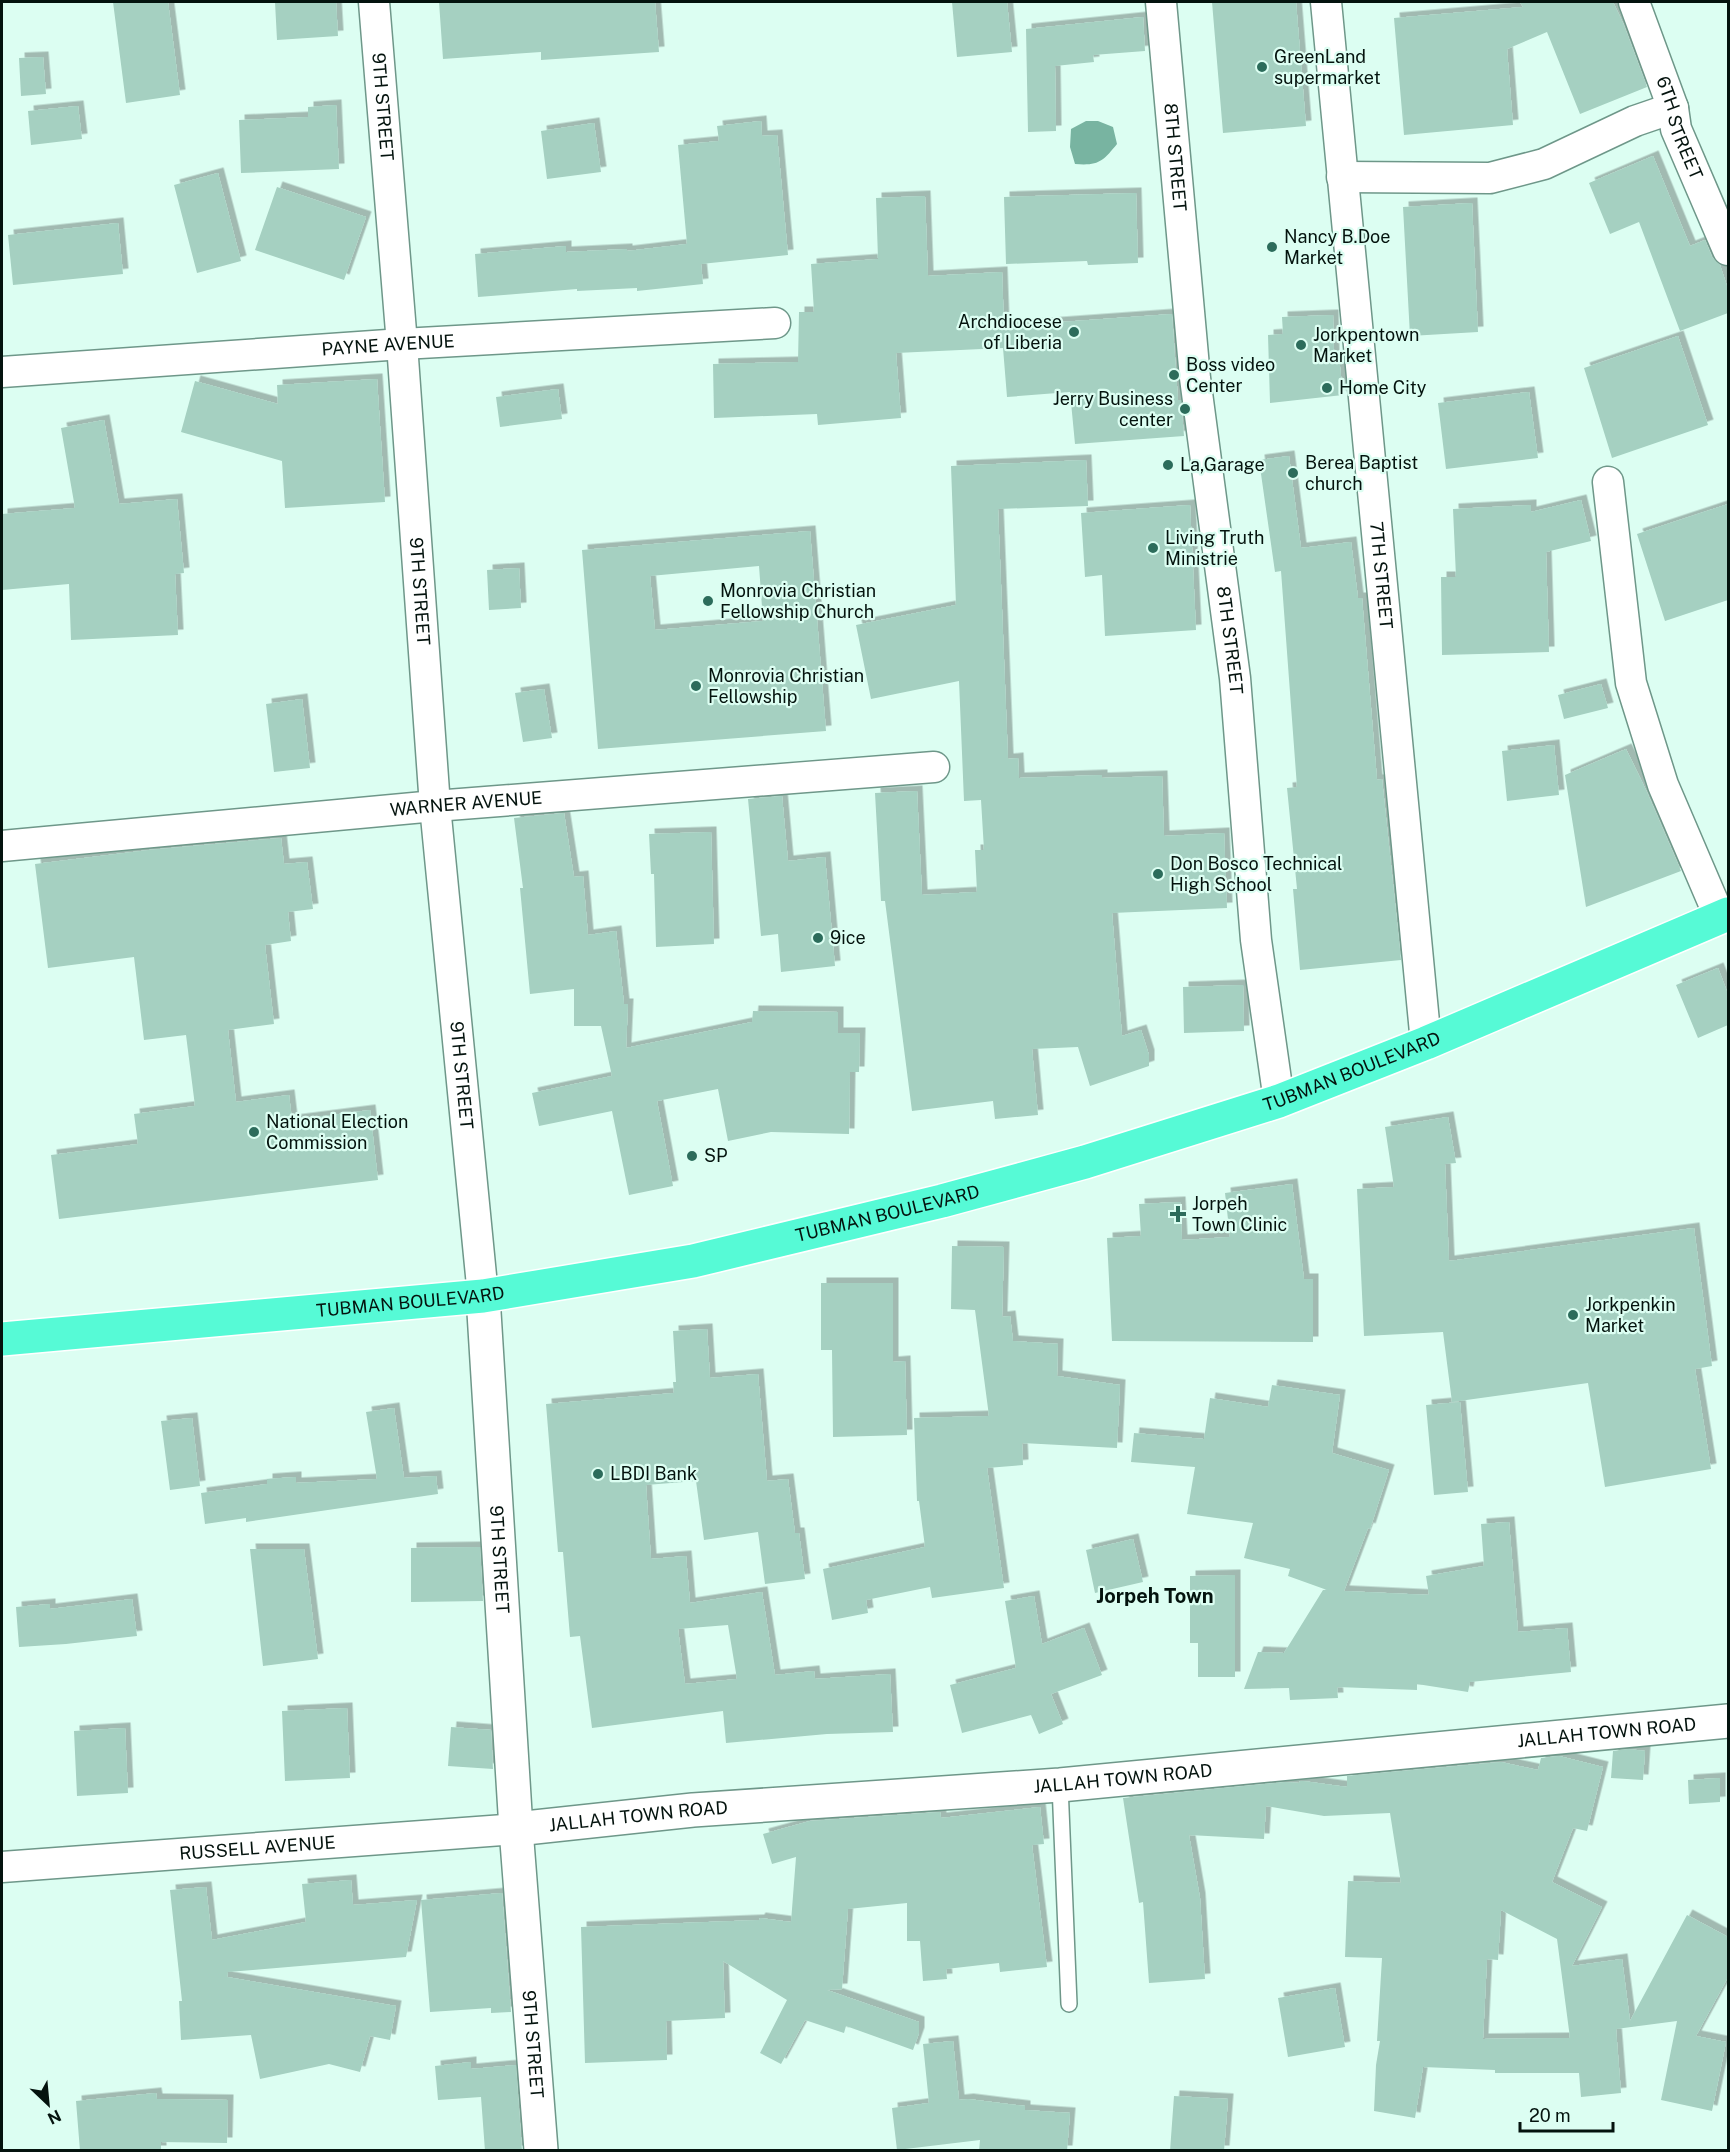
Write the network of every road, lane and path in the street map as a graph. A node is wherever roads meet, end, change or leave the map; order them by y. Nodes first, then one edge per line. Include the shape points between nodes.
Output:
1 (374, 2) edge
2 (1161, 2) edge
3 (1326, 2) edge
4 (1634, 2) edge
5 (1673, 108) junction
6 (1342, 177) junction
7 (1728, 250) edge
8 (775, 323) dead end
9 (402, 344) junction
10 (2, 372) edge
11 (1608, 483) dead end
12 (934, 767) dead end
13 (435, 806) junction
14 (2, 846) edge
15 (1724, 916) edge
16 (1426, 1043) junction
17 (1279, 1101) junction
18 (483, 1296) junction
19 (2, 1339) edge
20 (1728, 1721) edge
21 (1060, 1785) junction
22 (516, 1829) junction
23 (2, 1867) edge
24 (1069, 2004) dead end
25 (541, 2151) edge

1 - 9 street, 9TH STREET
2 - 17 street, 8TH STREET via 1195,378 1235,678 1256,940
3 - 6 street, 7TH STREET
4 - 5 street, 6TH STREET
5 - 6 street via 1635,121 1544,164 1490,178
5 - 7 street, 6TH STREET via 1677,129
6 - 16 street, 7TH STREET
8 - 9 street, PAYNE AVENUE
9 - 10 street, PAYNE AVENUE
9 - 13 street, 9TH STREET
11 - 15 street via 1632,683 1663,785
12 - 13 street, WARNER AVENUE
13 - 14 street, WARNER AVENUE
13 - 18 street, 9TH STREET
15 - 16 highway, TUBMAN BOULEVARD
16 - 17 highway, TUBMAN BOULEVARD
17 - 18 highway, TUBMAN BOULEVARD via 1085,1162 942,1201 693,1261
18 - 19 highway, TUBMAN BOULEVARD
18 - 22 street, 9TH STREET
20 - 21 street, JALLAH TOWN ROAD
21 - 22 street, JALLAH TOWN ROAD via 693,1810
21 - 24 lane
22 - 23 street, RUSSELL AVENUE
22 - 25 street, 9TH STREET

